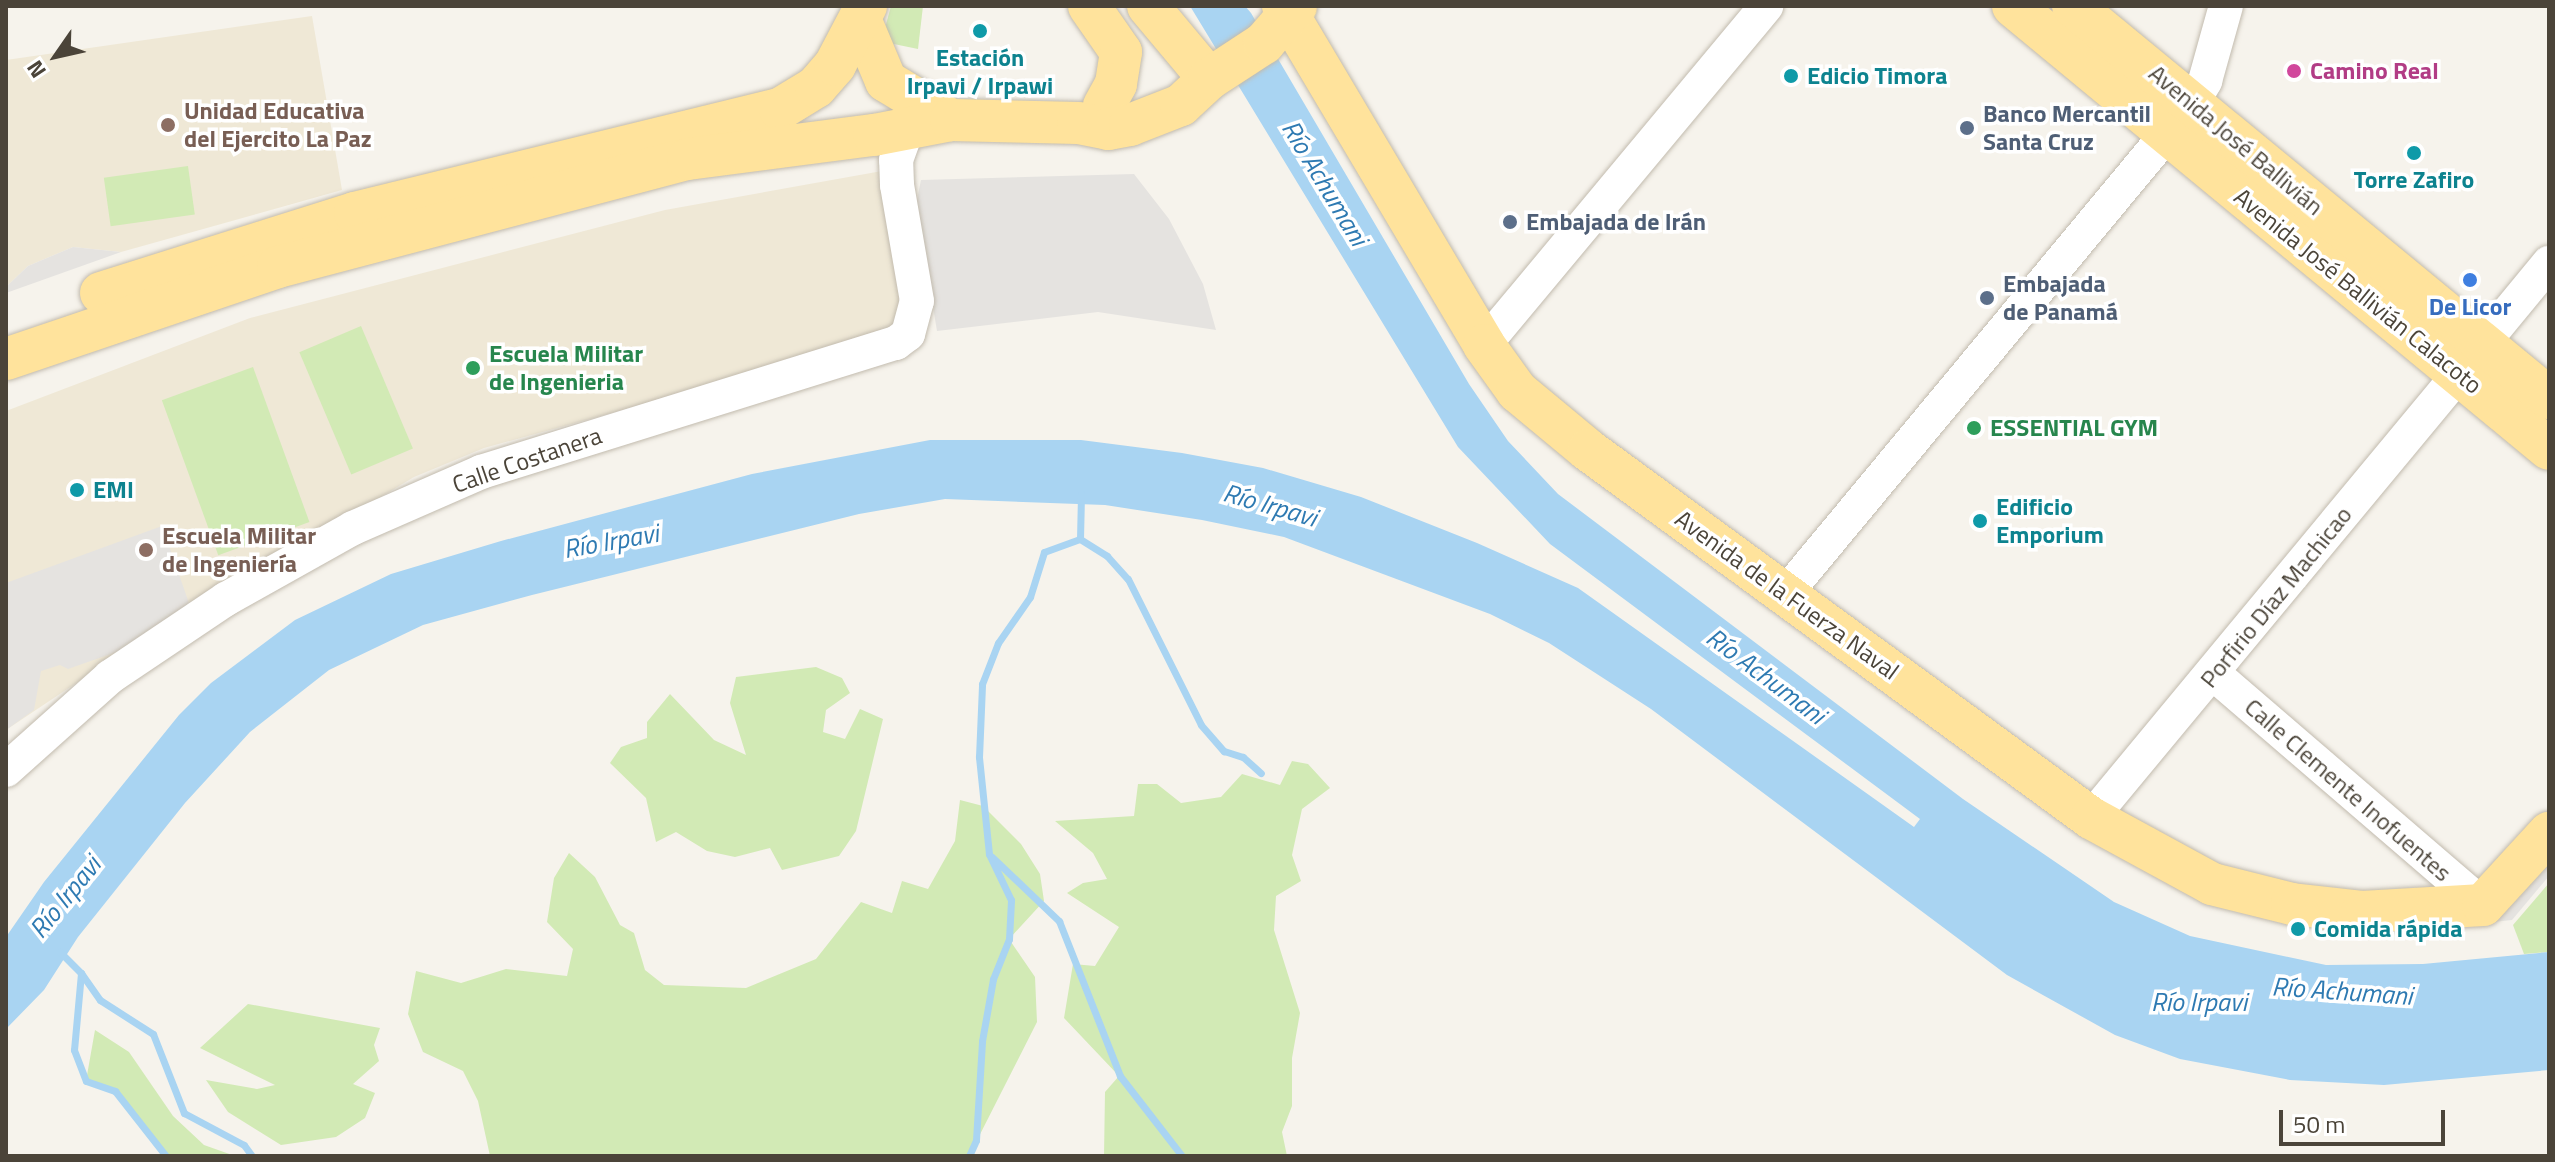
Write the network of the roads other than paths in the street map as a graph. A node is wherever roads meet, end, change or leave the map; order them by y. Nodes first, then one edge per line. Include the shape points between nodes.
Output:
1 (1089, 6) edge
2 (1148, 6) edge
3 (1766, 6) edge
4 (2013, 6) edge
5 (2073, 6) edge
6 (2226, 6) edge
7 (863, 13) edge
8 (1284, 28) edge
9 (1216, 75) junction
10 (1091, 114) junction
11 (2180, 119) junction
12 (951, 120) junction
13 (907, 129) junction
14 (358, 228) junction
15 (2549, 263) edge
16 (2400, 273) joint
17 (75, 318) junction
18 (6, 329) edge
19 (1484, 345) junction
20 (2471, 358) junction
21 (6, 359) edge
22 (2549, 398) edge
23 (2549, 449) edge
24 (1786, 593) junction
25 (2214, 674) junction
26 (6, 770) edge
27 (2091, 818) junction
28 (2549, 833) edge
29 (2483, 905) junction

1 - 10 main road via 1121,52 1116,84
2 - 9 main road
3 - 19 street
4 - 11 main road, Avenida José Ballivián
5 - 11 main road, Avenida José Ballivián
6 - 11 street via 2205,81
7 - 12 main road via 886,81
7 - 14 main road via 835,65 816,87 780,109
8 - 9 main road
8 - 19 main road, Avenida de la Fuerza Naval
9 - 10 main road via 1181,105 1155,117 1108,129
10 - 12 main road
11 - 16 main road, Avenida José Ballivián
11 - 20 main road, Avenida José Ballivián Calacoto
11 - 24 street
12 - 13 main road
13 - 14 main road via 688,159
13 - 26 street, Calle Costanera via 896,160 897,185 917,301 908,334 896,343 481,472 353,528 226,599 110,677
14 - 17 main road
15 - 20 street, Porfirio Díaz Machicao
16 - 20 main road, Avenida José Ballivián Calacoto
17 - 18 main road
17 - 21 main road
19 - 24 main road, Avenida de la Fuerza Naval via 1517,391 1546,417
20 - 22 main road, Avenida José Ballivián Calacoto
20 - 23 main road, Avenida José Ballivián Calacoto
20 - 25 street, Porfirio Díaz Machicao
24 - 27 main road, Avenida de la Fuerza Naval
25 - 27 street, Porfirio Díaz Machicao
25 - 29 street, Calle Clemente Inofuentes
27 - 29 main road, Avenida de la Fuerza Naval via 2180,871 2245,895 2362,912
28 - 29 main road

